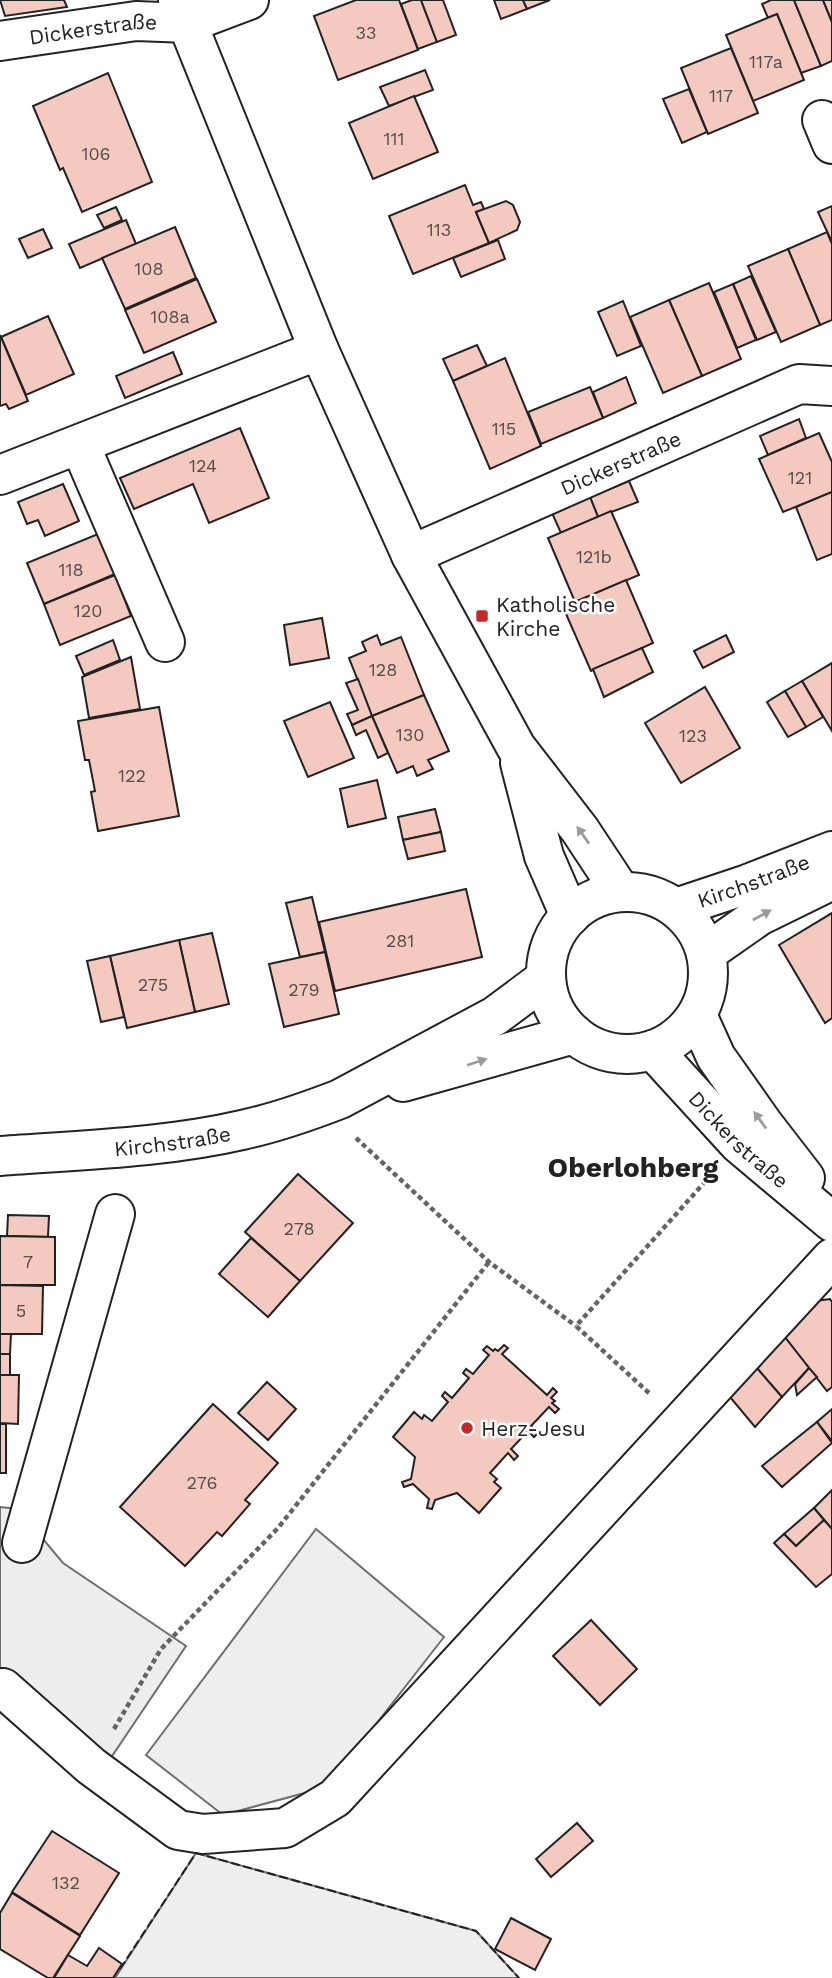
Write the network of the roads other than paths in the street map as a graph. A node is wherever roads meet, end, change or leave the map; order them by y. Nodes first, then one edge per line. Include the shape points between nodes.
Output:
1 (249, 0) edge
2 (183, 12) edge
3 (0, 41) edge
4 (319, 351) junction
5 (832, 386) edge
6 (80, 444) junction
7 (0, 475) edge
8 (411, 555) junction
9 (165, 642) dead end
10 (516, 747) junction
11 (832, 851) edge
12 (832, 880) edge
13 (621, 892) junction
14 (676, 908) junction
15 (570, 916) junction
16 (706, 953) junction
17 (546, 978) junction
18 (697, 1015) junction
19 (574, 1034) junction
20 (653, 1050) junction
21 (331, 1103) junction
22 (0, 1156) edge
23 (832, 1213) edge
24 (115, 1214) dead end
25 (832, 1222) edge
26 (832, 1258) edge
27 (22, 1543) dead end
28 (3, 1688) dead end

1 - 2 street
2 - 3 street, Dickerstraße
2 - 4 street, Dickerstraße
4 - 6 street
4 - 8 street, Dickerstraße
5 - 8 street, Dickerstraße via 799,384
6 - 7 street
6 - 9 street
8 - 10 street, Dickerstraße
13 -> 10 street, Dickerstraße
10 - 15 street, Dickerstraße via 544,856
11 - 14 street, Kirchstraße
16 -> 12 street, Kirchstraße via 759,916
13 - 14 street via 640,892
13 - 15 street via 598,897
14 - 16 street via 694,928
15 - 17 street via 549,952
16 - 18 street via 705,996
17 - 19 street via 550,999
17 - 21 street, Kirchstraße via 495,1016
18 - 20 street via 670,1042
23 -> 18 street, Dickerstraße via 716,1057
19 - 20 street via 611,1053
21 -> 19 street, Kirchstraße
20 - 25 street, Dickerstraße via 739,1144
21 - 22 street, Kirchstraße via 242,1130 164,1142
24 - 27 street
26 - 28 street via 335,1798 285,1828 203,1834 177,1830 92,1766

